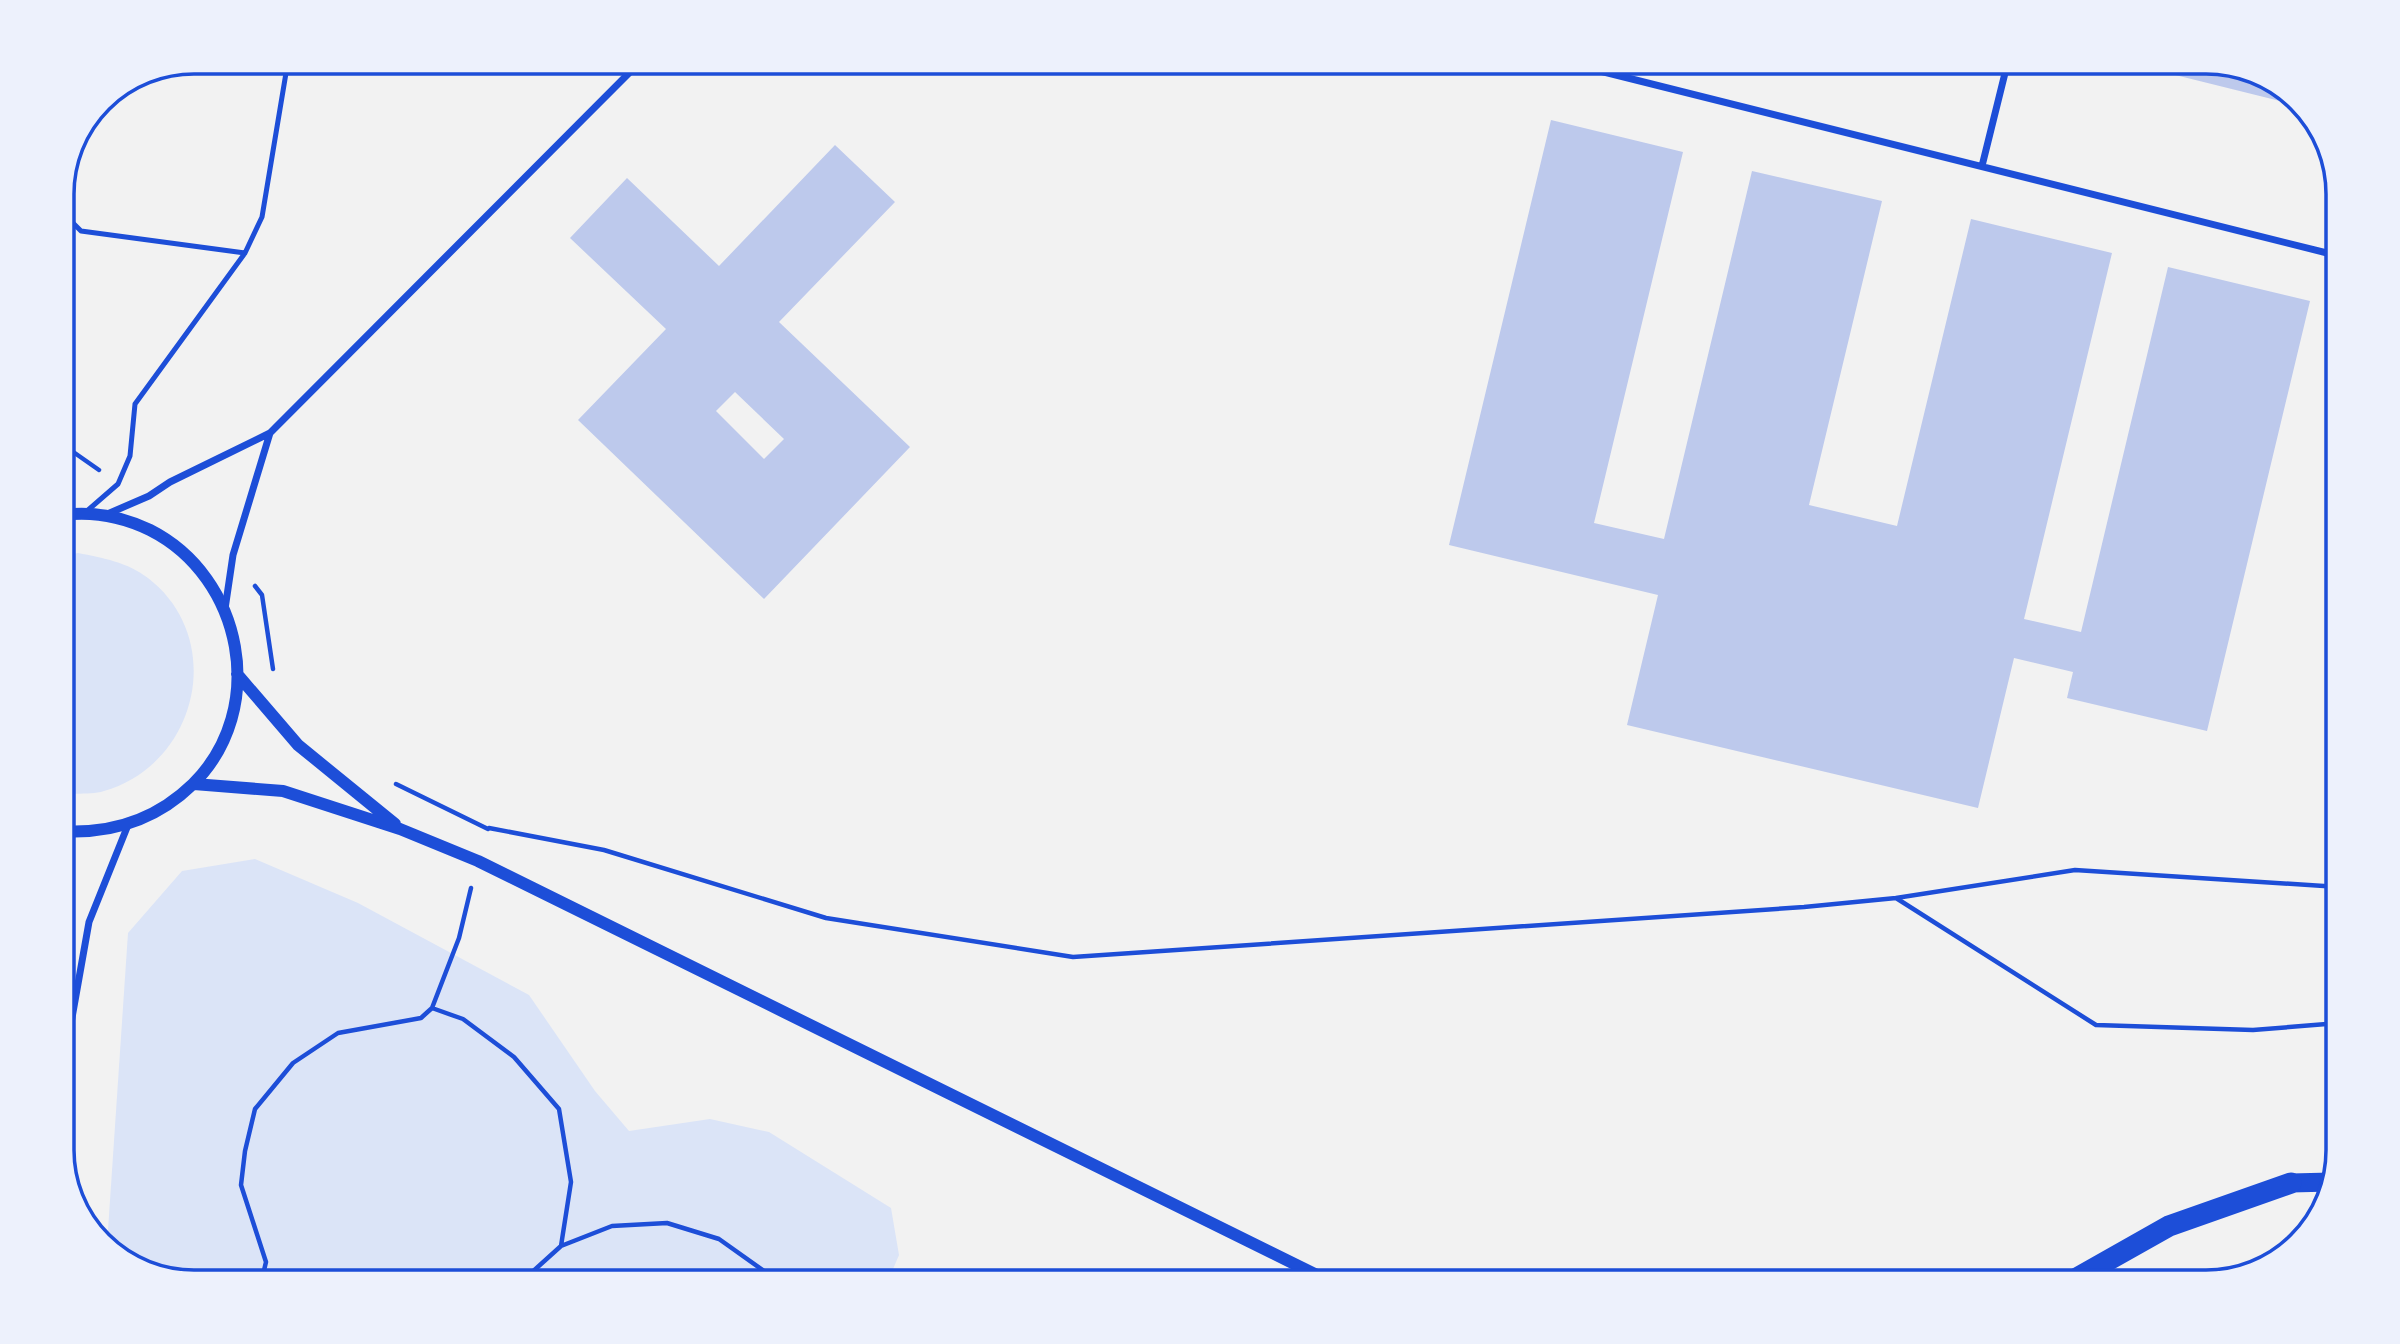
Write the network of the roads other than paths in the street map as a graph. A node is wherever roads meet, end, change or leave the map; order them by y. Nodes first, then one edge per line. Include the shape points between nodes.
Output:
1 (286, 74) edge
2 (628, 74) edge
3 (1612, 74) edge
4 (2005, 74) edge
5 (1982, 166) junction
6 (74, 224) edge
7 (245, 253) junction
8 (2326, 253) edge
9 (270, 433) junction
10 (85, 513) junction
11 (74, 514) edge
12 (104, 515) junction
13 (225, 609) junction
14 (237, 674) junction
15 (194, 784) junction
16 (128, 825) junction
17 (400, 829) junction
18 (74, 832) edge
19 (74, 1006) edge
20 (2291, 1182) joint
21 (2322, 1182) edge
22 (1304, 1270) edge
23 (2091, 1270) edge

1 - 7 lane via 262,217
2 - 9 street
3 - 5 street
4 - 5 street
5 - 8 street
6 - 7 lane via 81,231
7 - 10 lane via 135,404 130,456 118,484
9 - 12 street
9 - 13 street via 233,555
10 - 11 street
10 - 12 street
12 - 13 street via 135,523 189,556
13 - 14 street via 235,641
14 - 15 street via 226,733
14 - 17 street via 299,745
15 - 16 street via 163,808
15 - 17 street via 283,791
16 - 18 street
16 - 19 street via 89,922
17 - 22 street via 478,861
20 - 21 highway
20 - 23 highway via 2169,1226

